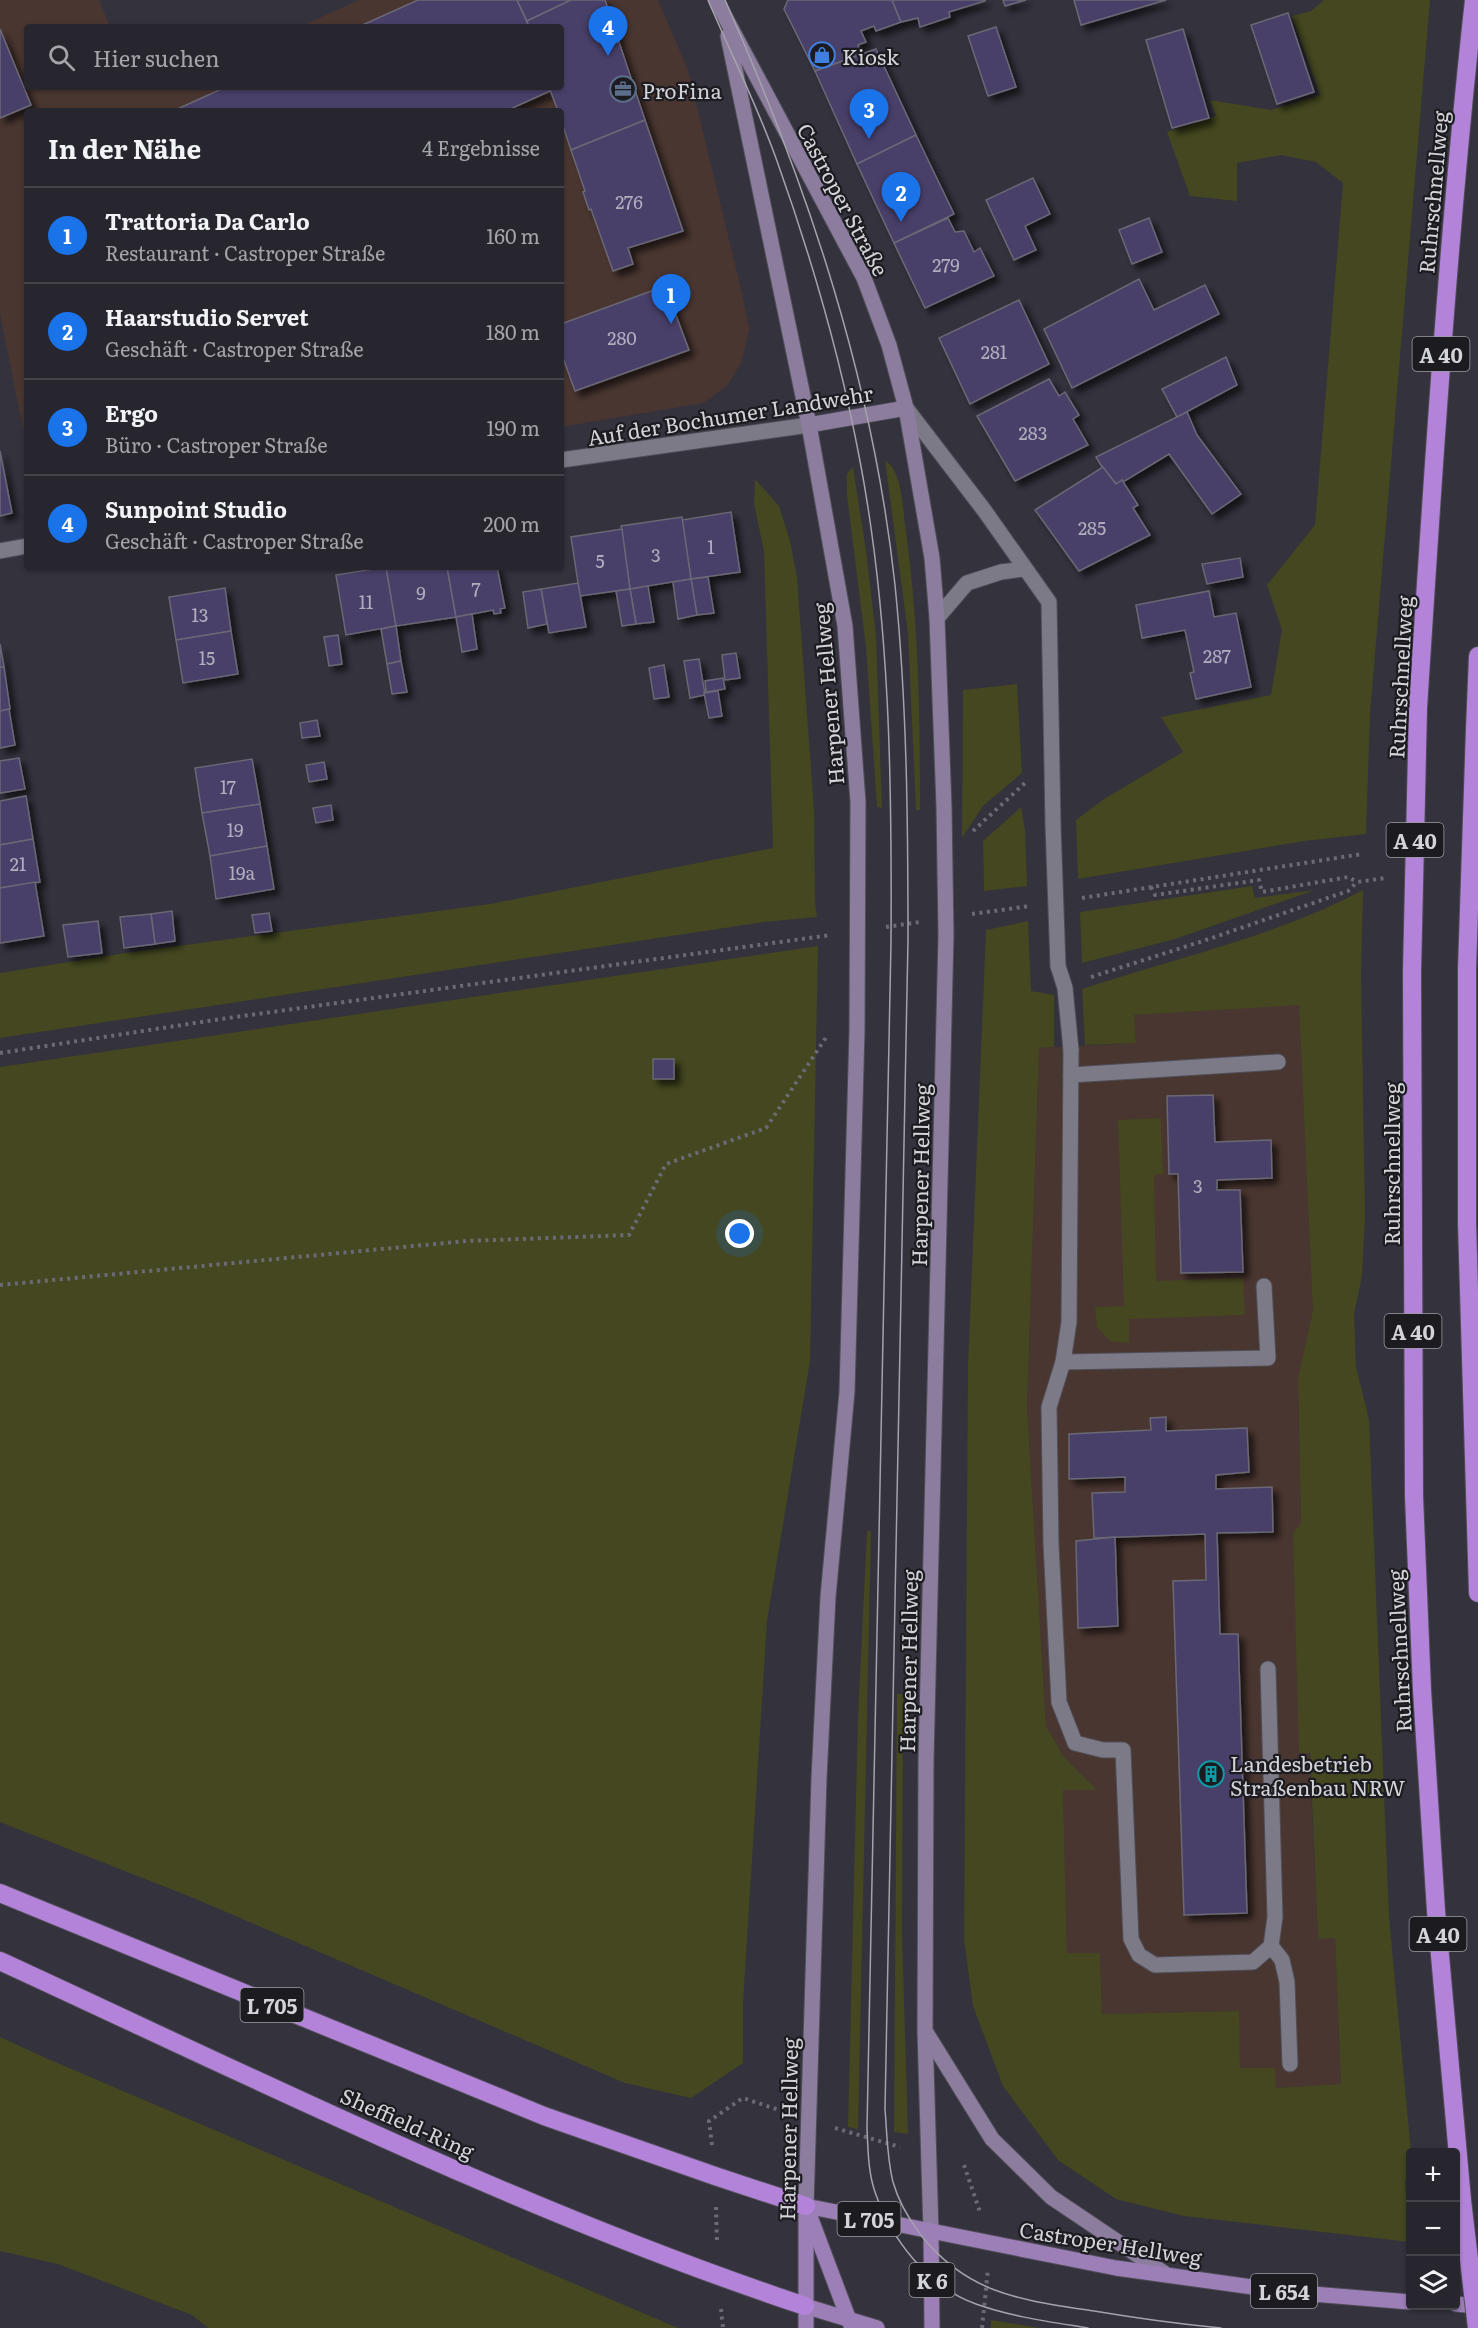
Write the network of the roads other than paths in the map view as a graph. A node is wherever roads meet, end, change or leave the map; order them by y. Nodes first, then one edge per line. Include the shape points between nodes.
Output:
1 (716, 0) edge
2 (1474, 0) edge
3 (724, 18) junction
4 (906, 408) junction
5 (809, 425) junction
6 (564, 460) edge
7 (24, 547) edge
8 (0, 551) edge
9 (1024, 570) junction
10 (937, 618) junction
11 (1478, 656) edge
12 (1472, 851) junction
13 (1478, 878) edge
14 (1278, 1062) dead end
15 (1071, 1075) junction
16 (1264, 1286) dead end
17 (1063, 1362) junction
18 (1478, 1593) edge
19 (1268, 1669) dead end
20 (0, 1893) edge
21 (1271, 1946) junction
22 (0, 1961) edge
23 (926, 2031) junction
24 (1290, 2064) dead end
25 (806, 2206) junction
26 (931, 2232) junction
27 (1164, 2273) junction
28 (1406, 2302) edge
29 (1460, 2304) edge
30 (805, 2306) junction
31 (1478, 2306) edge
32 (850, 2324) edge
33 (806, 2328) edge
34 (877, 2328) edge
35 (932, 2328) edge
36 (1477, 2328) edge

1 - 3 main road, Castroper Straße
2 - 36 highway, Ruhrschnellweg / A 40, bridge via 1437,396 1418,708 1412,972 1415,1530 1422,1690 1436,1911 1459,2177
3 - 4 main road, Castroper Straße via 864,278 889,345
3 - 5 main road, Castroper Straße
4 - 5 main road, Auf der Bochumer Landwehr
4 - 9 street, Castroper Straße
4 - 10 main road, Castroper Straße via 932,558
5 - 6 street, Auf der Bochumer Landwehr
5 - 25 main road, Harpener Hellweg via 845,626 858,802 858,945 847,1392 828,1597
7 - 8 street
9 - 10 street via 1001,572 967,583
9 - 15 street, bridge via 1049,602 1058,966 1065,988
10 - 23 main road, Harpener Hellweg via 946,935 926,1760
11 - 12 highway, A 40, bridge
12 - 13 highway
12 - 18 highway, A 40, bridge via 1467,969 1467,1223
14 - 15 street
15 - 17 street via 1069,1322
16 - 17 street via 1268,1358
17 - 21 street via 1048,1407 1059,1702 1075,1743 1124,1750 1131,1939 1139,1955 1155,1965 1253,1962
19 - 21 street via 1275,1917
20 - 25 highway, L 705 via 544,2116
21 - 24 street via 1282,1960 1287,1983
22 - 30 highway, Sheffield-Ring via 575,2221
23 - 26 main road, Harpener Hellweg
23 - 27 main road, L 654 via 992,2139 1051,2197
25 - 26 main road, Castroper Hellweg / L 705
25 - 30 main road, Harpener Hellweg
25 - 32 main road
26 - 27 main road, Castroper Hellweg / L 654 via 1116,2268
26 - 35 main road, Harpener Hellweg / K 6
27 - 28 main road, Castroper Hellweg / L 654 via 1288,2292
29 - 31 main road
30 - 32 main road
30 - 33 main road, Harpener Hellweg
32 - 34 main road

